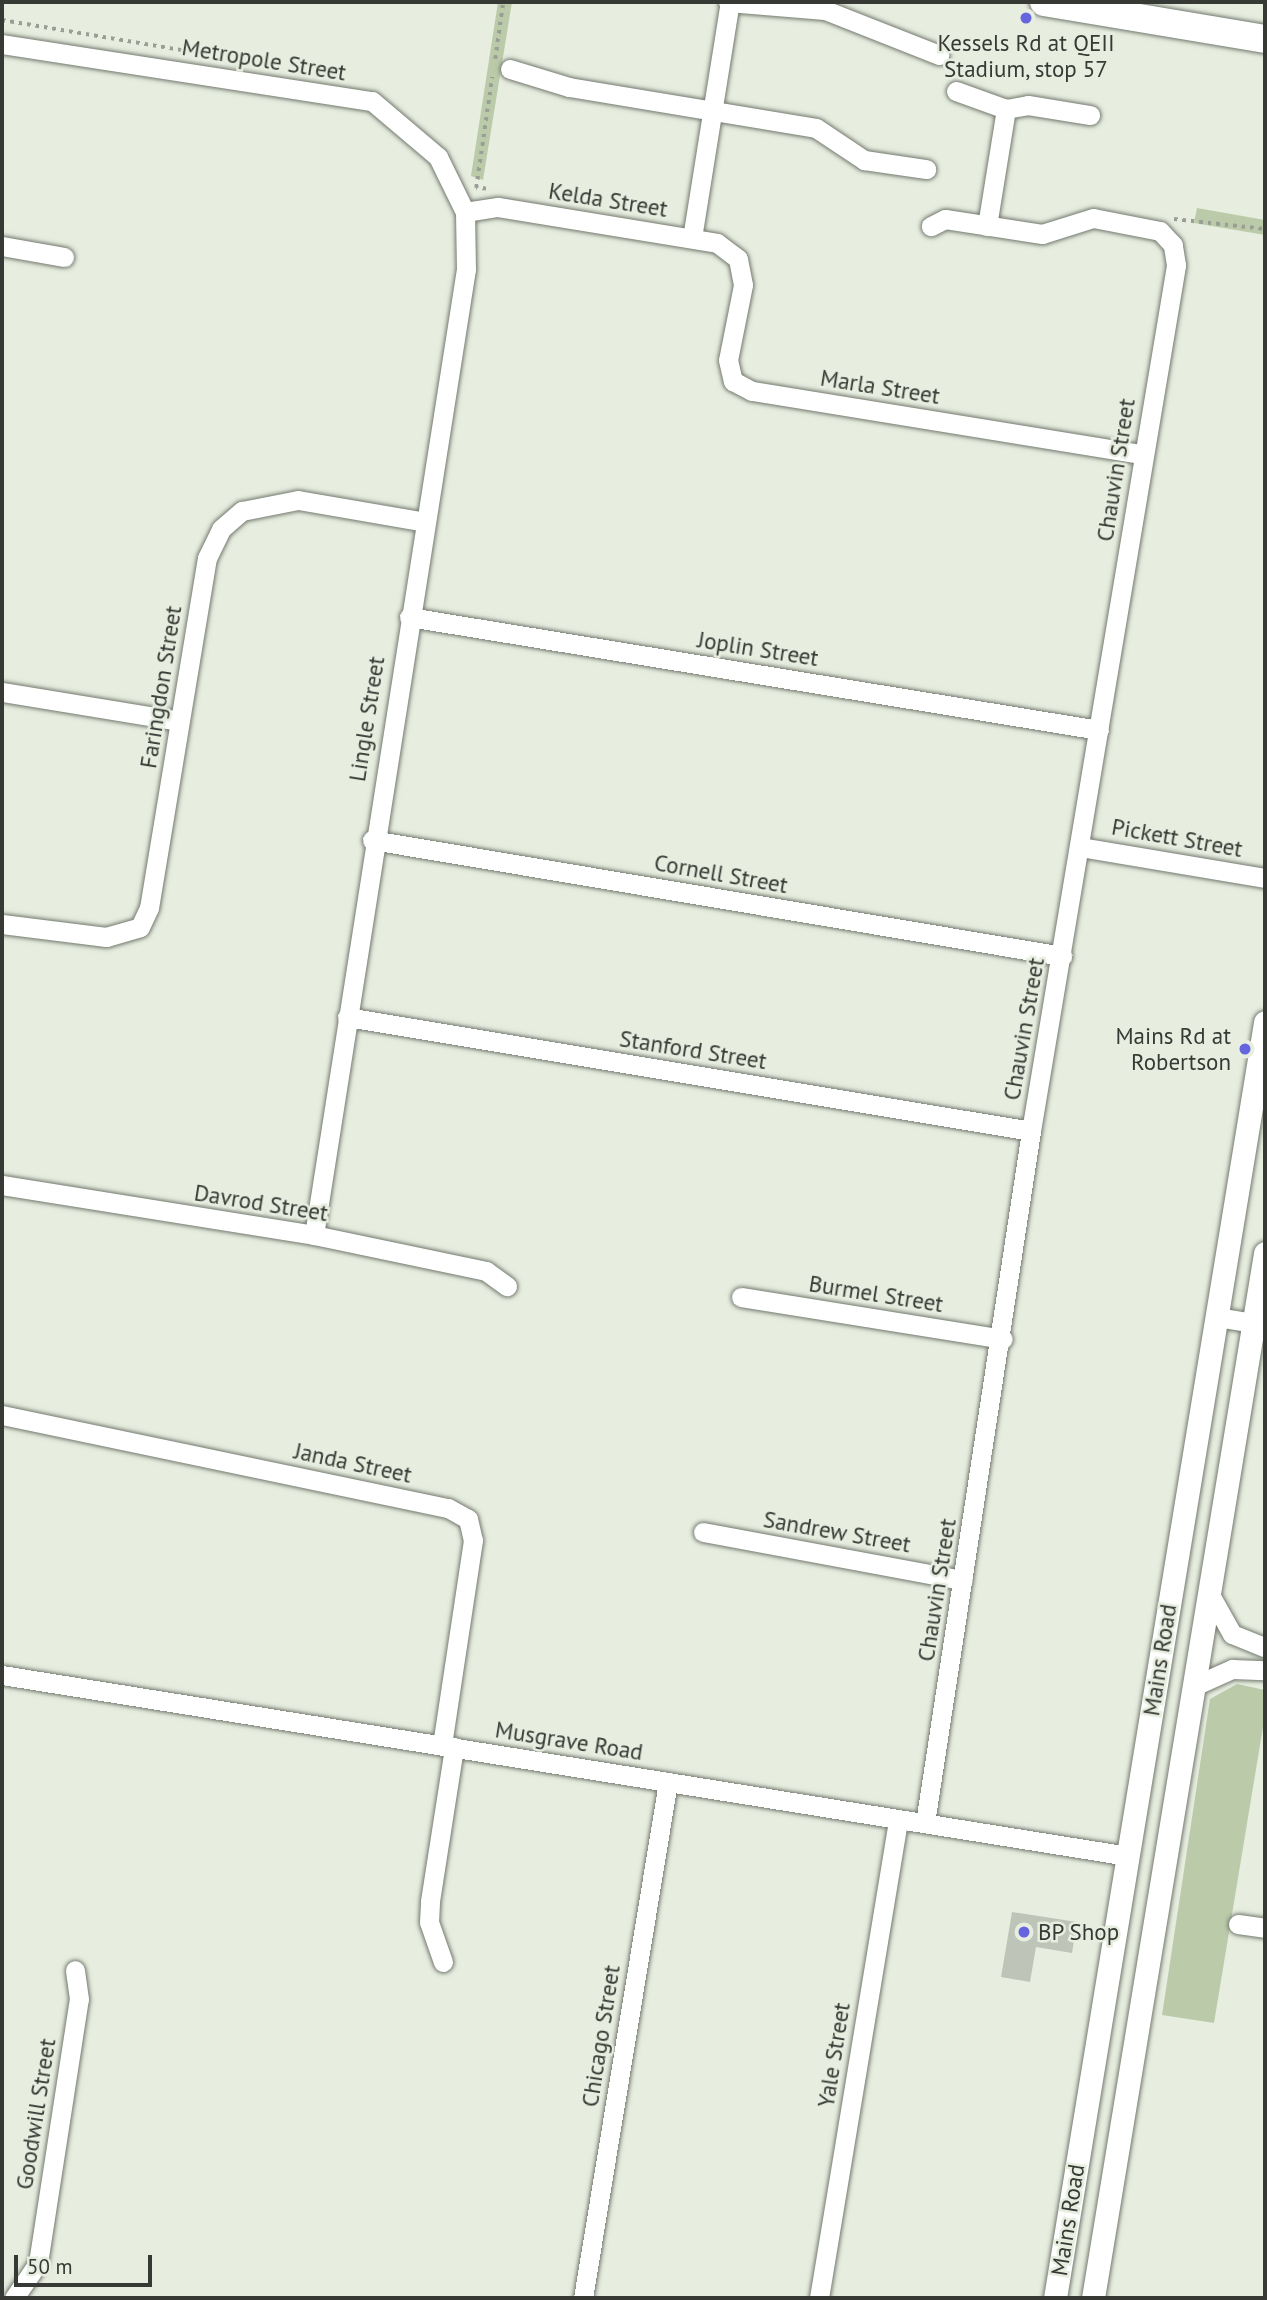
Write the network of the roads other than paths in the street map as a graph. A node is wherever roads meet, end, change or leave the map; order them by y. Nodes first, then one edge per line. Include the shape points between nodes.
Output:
1 (729, 2) edge
2 (1044, 2) edge
3 (1265, 39) edge
4 (2, 44) edge
5 (939, 55) dead end
6 (510, 69) dead end
7 (956, 91) dead end
8 (1006, 109) junction
9 (715, 111) junction
10 (1090, 115) dead end
11 (926, 169) dead end
12 (464, 212) junction
13 (931, 226) dead end
14 (987, 226) junction
15 (692, 238) junction
16 (2, 246) edge
17 (64, 257) dead end
18 (738, 260) joint
19 (1143, 454) junction
20 (425, 522) junction
21 (409, 617) junction
22 (2, 692) edge
23 (179, 721) junction
24 (1099, 730) junction
25 (372, 840) junction
26 (1080, 846) junction
27 (1265, 878) edge
28 (2, 924) edge
29 (1062, 956) junction
30 (347, 1017) junction
31 (1265, 1022) edge
32 (1031, 1131) junction
33 (2, 1185) edge
34 (314, 1235) junction
35 (1265, 1253) edge
36 (507, 1286) dead end
37 (741, 1297) dead end
38 (1217, 1317) junction
39 (1260, 1324) edge
40 (1003, 1339) junction
41 (2, 1415) edge
42 (703, 1532) dead end
43 (963, 1580) junction
44 (1209, 1593) junction
45 (1265, 1647) edge
46 (1265, 1670) edge
47 (2, 1675) edge
48 (1194, 1686) junction
49 (448, 1746) junction
50 (668, 1783) junction
51 (898, 1819) junction
52 (925, 1823) junction
53 (1128, 1856) junction
54 (1238, 1924) dead end
55 (1265, 1928) edge
56 (443, 1962) dead end
57 (75, 1970) dead end
58 (13, 2298) edge
59 (583, 2298) edge
60 (819, 2298) edge
61 (1055, 2298) edge
62 (1093, 2298) edge

1 - 5 street via 825,10
1 - 9 street
2 - 3 highway
4 - 12 street, Metropole Street via 372,101 438,158
6 - 9 street via 569,87
7 - 8 street
8 - 10 street via 1028,105
8 - 14 street
9 - 11 street via 816,128 864,160
9 - 15 street
12 - 15 street, Kelda Street via 498,207
12 - 20 street, Lingle Street via 466,269
13 - 14 street via 945,219
14 - 19 street, Chauvin Street via 1042,234 1093,218 1160,231 1177,239
15 - 18 street, Kelda Street via 717,243
16 - 17 street
18 - 19 street, Marla Street via 743,285 729,360 733,381 752,391
19 - 24 street, Chauvin Street
20 - 21 street, Lingle Street
20 - 23 street, Faringdon Street via 298,500 242,511 221,528 207,558
21 - 24 street, Joplin Street
21 - 25 street, Lingle Street
22 - 23 street
23 - 28 street, Faringdon Street via 149,908 140,927 106,937
24 - 26 street, Chauvin Street
25 - 29 street, Cornell Street
25 - 30 street, Lingle Street
26 - 27 street, Pickett Street
26 - 29 street, Chauvin Street
29 - 32 street, Chauvin Street
30 - 32 street, Stanford Street
30 - 34 street, Lingle Street
31 - 38 main road, Mains Road
32 - 40 street, Chauvin Street
33 - 34 street, Davrod Street
34 - 36 street, Davrod Street via 486,1271
35 - 39 main road, Mains Road
37 - 40 street, Burmel Street
38 - 39 street
38 - 53 main road, Mains Road
39 - 44 main road, Mains Road
40 - 43 street, Chauvin Street
41 - 49 street, Janda Street via 448,1508 468,1519 473,1540
42 - 43 street, Sandrew Street
43 - 52 street, Chauvin Street
44 - 45 street via 1232,1634
44 - 48 main road, Mains Road
46 - 48 street via 1232,1669
47 - 49 street, Musgrave Road
48 - 62 main road, Mains Road
49 - 50 street, Musgrave Road
49 - 56 street, Janda Street via 429,1922
50 - 51 street, Musgrave Road
50 - 59 street, Chicago Street
51 - 52 street, Musgrave Road
51 - 60 street, Yale Street
52 - 53 street, Musgrave Road
53 - 61 main road, Mains Road
54 - 55 street
57 - 58 street, Goodwill Street via 79,1998 38,2263

